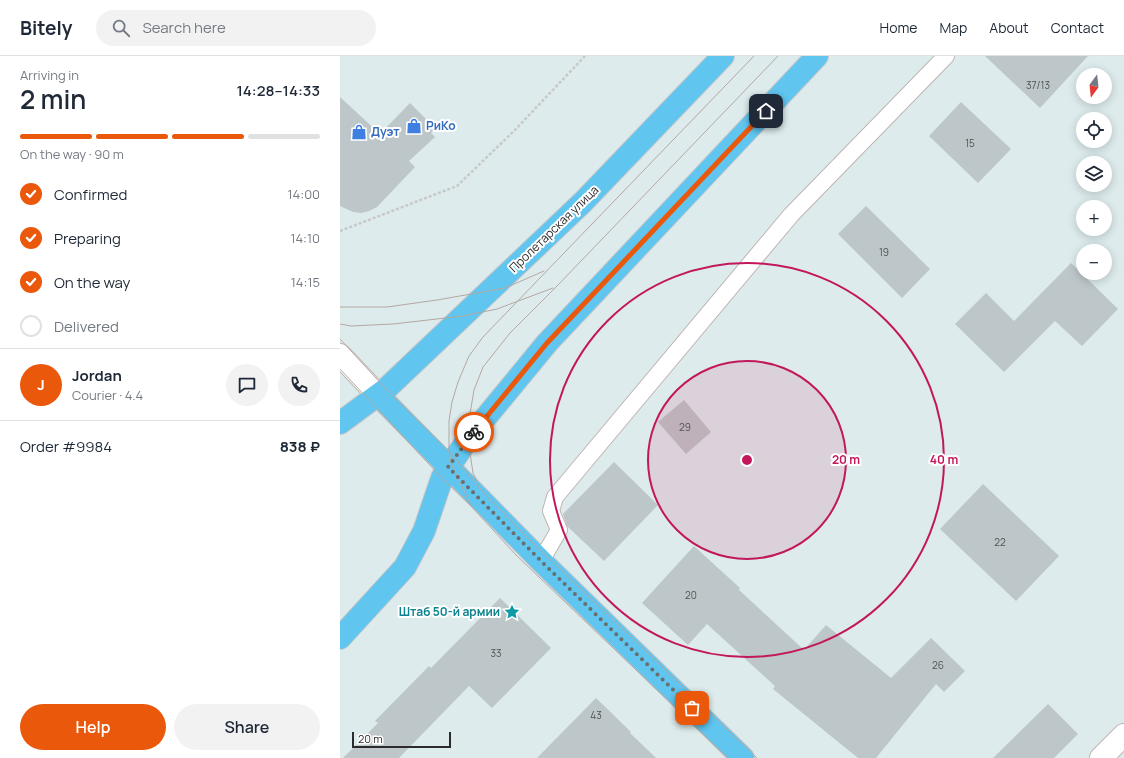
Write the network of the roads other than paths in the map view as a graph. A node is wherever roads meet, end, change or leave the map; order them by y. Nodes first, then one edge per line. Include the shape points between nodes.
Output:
1 (723, 56) edge
2 (817, 56) edge
3 (946, 56) edge
4 (340, 355) edge
5 (378, 395) junction
6 (340, 423) edge
7 (448, 467) junction
8 (541, 561) junction
9 (340, 638) edge
10 (1124, 735) edge
11 (743, 758) edge
12 (1101, 758) edge

1 - 5 main road, Пролетарская улица via 583,202
2 - 7 main road via 547,343
3 - 8 lane via 791,214 555,497 551,511 559,530
4 - 5 street
5 - 6 main road, Пролетарская улица
5 - 7 main road
7 - 8 main road
7 - 9 main road via 424,531 405,567
8 - 11 main road
10 - 12 street

